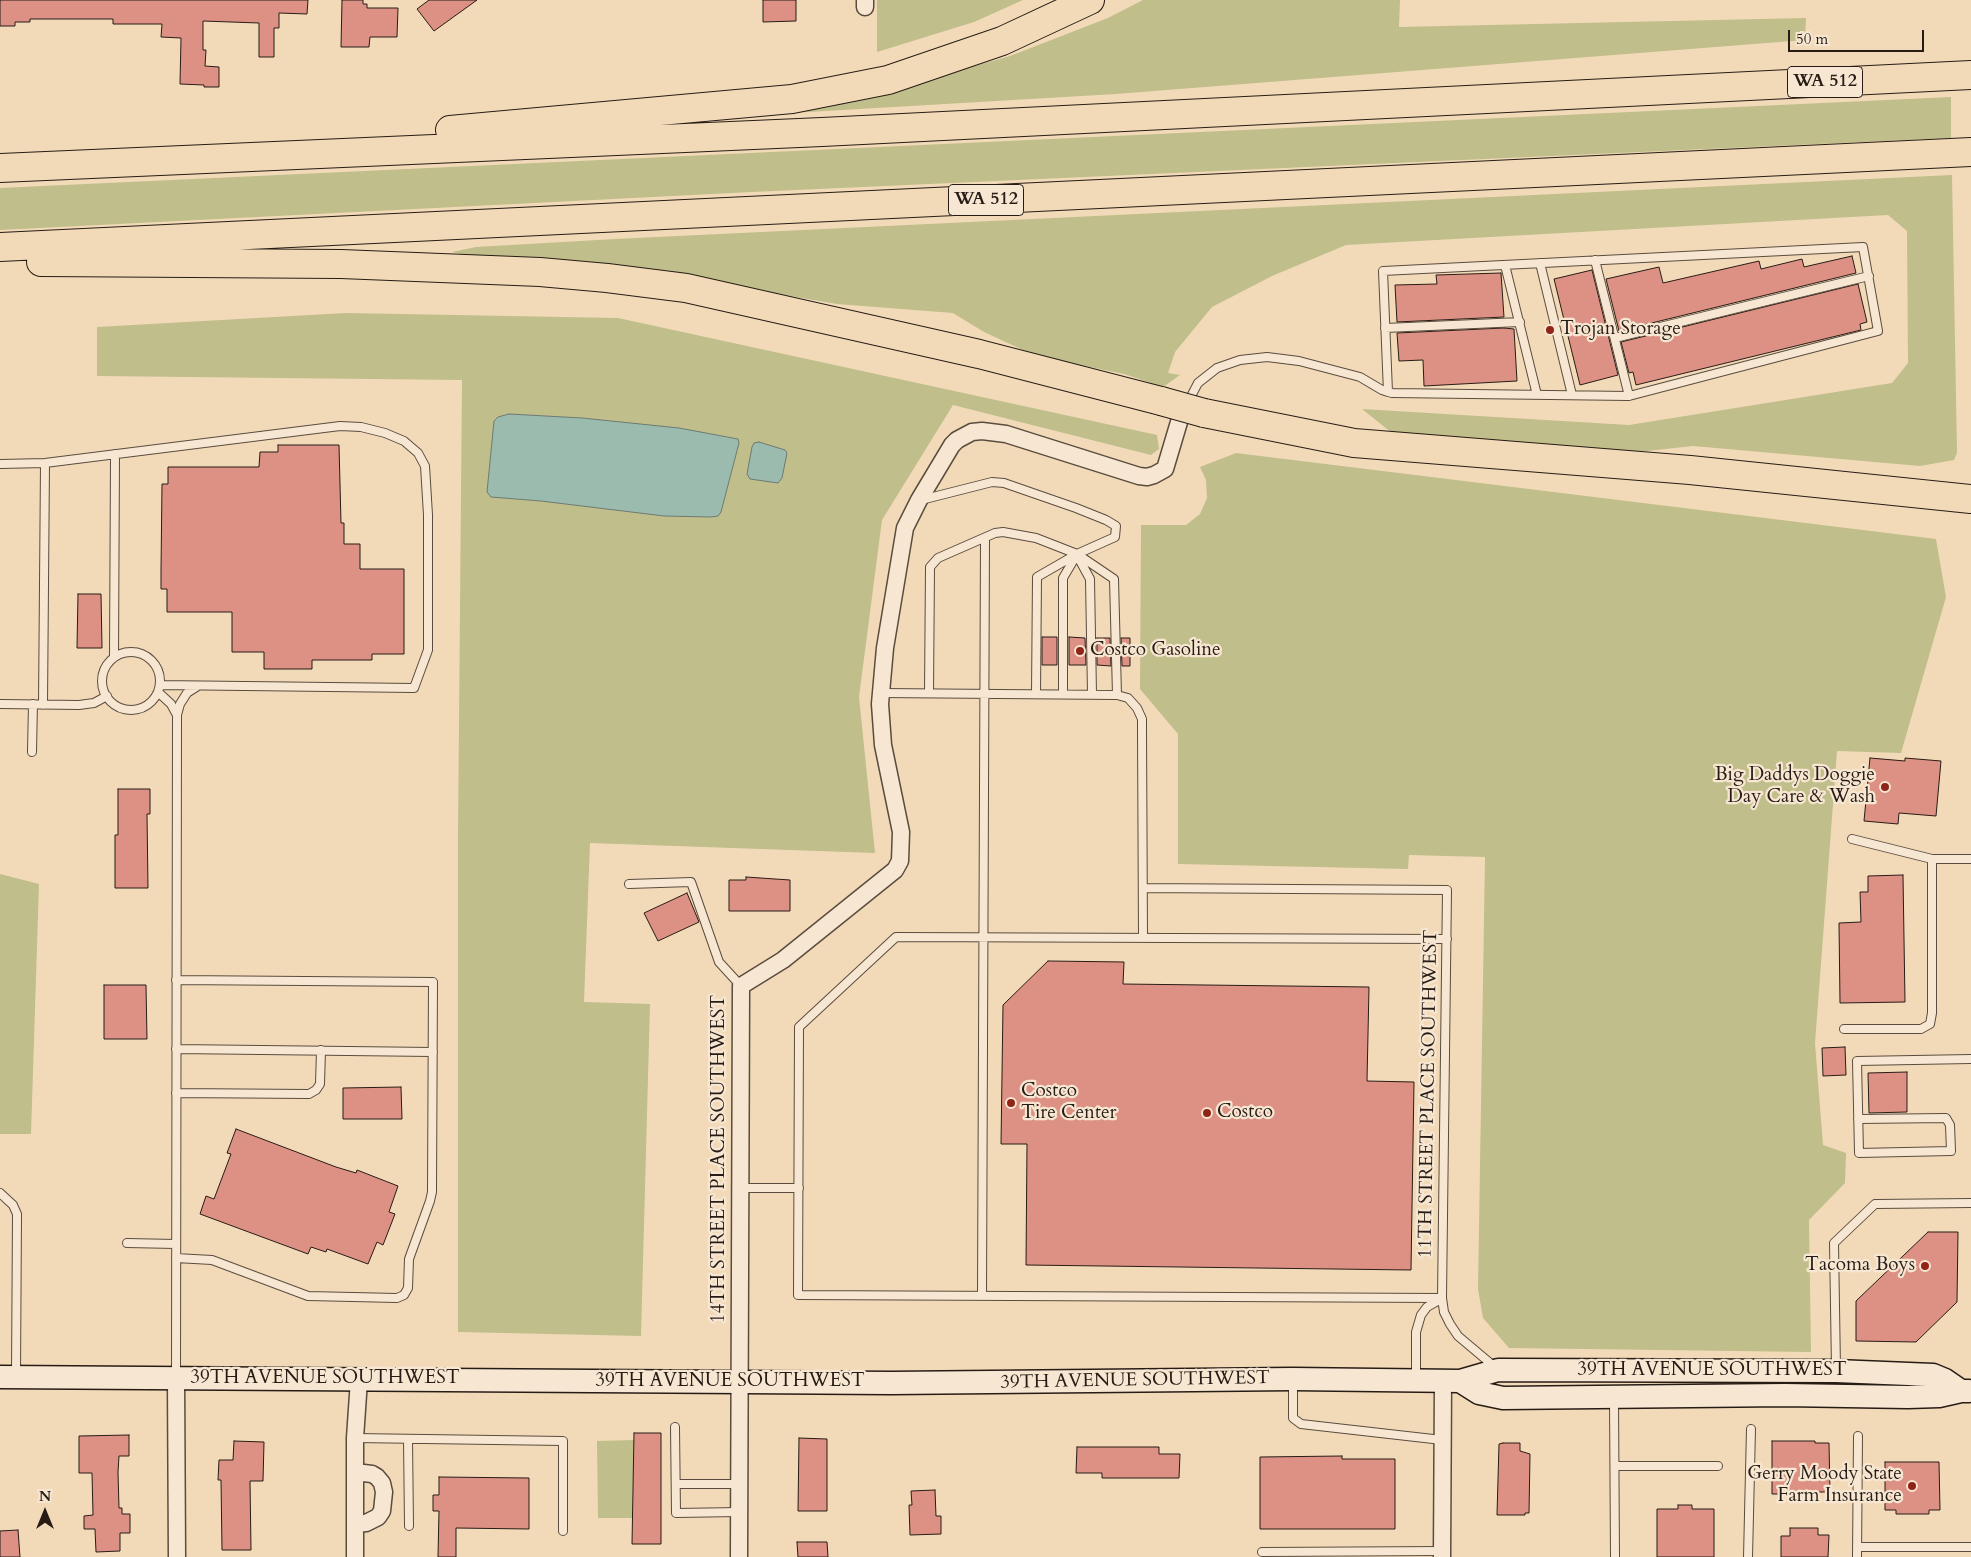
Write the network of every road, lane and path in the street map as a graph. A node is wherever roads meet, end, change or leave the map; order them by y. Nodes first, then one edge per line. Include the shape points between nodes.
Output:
1 (1090, 0) edge
2 (1971, 75) edge
3 (1971, 152) edge
4 (29, 166) junction
5 (0, 168) edge
6 (0, 247) edge
7 (1595, 260) junction
8 (0, 262) edge
9 (1540, 263) junction
10 (1506, 265) junction
11 (1869, 276) junction
12 (1520, 322) junction
13 (1385, 328) junction
14 (1614, 338) junction
15 (1388, 392) junction
16 (1538, 395) junction
17 (1572, 395) junction
18 (1629, 396) junction
19 (1192, 418) junction
20 (116, 454) junction
21 (45, 463) junction
22 (0, 464) edge
23 (1971, 499) edge
24 (919, 500) junction
25 (985, 538) junction
26 (1076, 554) junction
27 (114, 657) junction
28 (199, 685) junction
29 (159, 688) junction
30 (880, 693) junction
31 (930, 693) junction
32 (985, 694) junction
33 (1036, 694) junction
34 (1063, 694) junction
35 (1092, 694) junction
36 (1117, 694) junction
37 (107, 696) junction
38 (0, 704) edge
39 (33, 704) junction
40 (43, 704) junction
41 (177, 715) junction
42 (32, 752) dead end
43 (1852, 839) dead end
44 (1932, 859) junction
45 (1971, 859) edge
46 (629, 884) dead end
47 (1143, 888) junction
48 (984, 937) junction
49 (1143, 938) junction
50 (1447, 940) junction
51 (176, 980) junction
52 (741, 986) junction
53 (1844, 1029) dead end
54 (176, 1049) junction
55 (321, 1050) junction
56 (433, 1052) junction
57 (1971, 1059) edge
58 (176, 1093) junction
59 (1858, 1119) junction
60 (740, 1188) junction
61 (799, 1188) junction
62 (0, 1193) edge
63 (1971, 1203) edge
64 (127, 1244) dead end
65 (176, 1244) junction
66 (176, 1258) junction
67 (982, 1296) junction
68 (1442, 1298) junction
69 (1498, 1370) junction
70 (1836, 1371) junction
71 (8, 1377) edge
72 (176, 1378) junction
73 (1293, 1379) junction
74 (359, 1380) junction
75 (1416, 1381) junction
76 (1451, 1381) junction
77 (739, 1382) junction
78 (1966, 1391) edge
79 (1614, 1397) junction
80 (675, 1427) dead end
81 (1751, 1429) dead end
82 (1858, 1436) dead end
83 (355, 1438) junction
84 (408, 1439) junction
85 (1442, 1440) junction
86 (1614, 1466) junction
87 (1718, 1466) dead end
88 (355, 1472) junction
89 (676, 1484) junction
90 (740, 1484) junction
91 (739, 1512) junction
92 (355, 1524) junction
93 (409, 1526) dead end
94 (563, 1530) dead end
95 (1858, 1547) junction
96 (1971, 1547) edge
97 (1262, 1552) dead end
98 (1442, 1554) edge
99 (177, 1557) edge
100 (355, 1557) edge
101 (739, 1557) edge
102 (1615, 1557) edge
103 (1748, 1557) edge
104 (1858, 1557) edge

1 - 4 highway via 1002,41 888,80 792,99
2 - 4 highway, WA 512 via 832,132
3 - 6 highway, WA 512
4 - 5 highway, WA 512
7 - 9 lane
7 - 11 lane via 1863,247
7 - 14 lane
8 - 19 highway, bridge via 341,264 540,272 686,288 979,354 1161,401
9 - 10 lane
9 - 17 lane
10 - 12 lane
10 - 13 lane via 1383,271
11 - 14 lane
11 - 18 lane, 14TH STREET PLACE SOUTHWEST via 1878,331
12 - 13 lane
12 - 16 lane
13 - 15 lane
14 - 18 lane
15 - 16 lane, 14TH STREET PLACE SOUTHWEST
15 - 19 lane, 14TH STREET PLACE SOUTHWEST via 1360,377 1299,360 1252,358 1228,363 1206,375 1193,390
16 - 17 lane, 14TH STREET PLACE SOUTHWEST
17 - 18 lane, 14TH STREET PLACE SOUTHWEST
19 - 23 highway via 1354,443 1690,470
19 - 24 street, 14TH STREET PLACE SOUTHWEST via 1165,469 1147,477 1006,434 972,432 952,445
20 - 21 lane
20 - 27 lane
20 - 28 lane via 340,426 362,428 404,441 418,453 425,466 428,650 414,688
21 - 22 lane
21 - 40 lane
24 - 26 lane via 992,482 1076,508 1116,526 1115,537
24 - 30 street, 14TH STREET PLACE SOUTHWEST via 901,543
25 - 26 lane via 1003,532 1036,538
25 - 31 lane via 938,558 930,567
25 - 32 lane
26 - 33 lane via 1037,577
26 - 34 lane via 1063,578
26 - 35 lane via 1090,578
26 - 36 lane via 1114,579
27 - 29 lane via 133,652 150,659 159,674
27 - 37 lane via 103,673 102,683
28 - 29 lane
28 - 41 lane via 187,693
29 - 37 lane via 153,700 137,709 118,707
29 - 41 lane
30 - 31 lane
30 - 52 street, 14TH STREET PLACE SOUTHWEST via 883,745 901,832 900,861 894,870 783,960
31 - 32 lane
32 - 33 lane
32 - 48 lane
33 - 34 lane
34 - 35 lane
35 - 36 lane
36 - 47 lane via 1128,698 1142,719
37 - 40 lane via 94,703
38 - 39 lane
39 - 40 lane
39 - 42 lane
41 - 51 lane
43 - 44 lane
44 - 45 lane
44 - 53 lane via 1930,1024 1922,1029
46 - 52 lane via 691,882 719,962
47 - 49 lane
47 - 50 lane, 11TH STREET PLACE SOUTHWEST via 1447,890
48 - 49 lane
48 - 61 lane via 896,937 799,1027
48 - 67 lane
49 - 50 lane
50 - 68 lane, 11TH STREET PLACE SOUTHWEST
51 - 54 lane
51 - 56 lane via 433,982
52 - 60 street, 14TH STREET PLACE SOUTHWEST
54 - 55 lane
54 - 58 lane
55 - 56 lane
55 - 58 lane via 320,1084 309,1094
56 - 66 lane via 432,1192 409,1259 408,1288 404,1295 397,1298 308,1296 212,1260
57 - 59 lane via 1857,1062
58 - 65 lane
59 - 59 lane via 1859,1153 1951,1151 1950,1125 1946,1118
60 - 61 lane
60 - 77 street, 14TH STREET PLACE SOUTHWEST
61 - 67 lane via 798,1295
62 - 71 lane via 13,1205 17,1214
63 - 70 lane via 1875,1204 1834,1243
64 - 65 lane
65 - 66 lane
66 - 72 lane
67 - 68 lane
68 - 69 lane, 11TH STREET PLACE SOUTHWEST via 1444,1312 1458,1336
68 - 75 lane via 1421,1315 1416,1332
69 - 70 main road, 39TH AVENUE SOUTHWEST
69 - 76 main road, 39TH AVENUE SOUTHWEST
70 - 78 main road, 39TH AVENUE SOUTHWEST via 1933,1375
71 - 72 main road, 39TH AVENUE SOUTHWEST
72 - 74 main road, 39TH AVENUE SOUTHWEST
72 - 99 street
73 - 75 main road, 39TH AVENUE SOUTHWEST
73 - 77 main road, 39TH AVENUE SOUTHWEST
73 - 85 lane via 1293,1418 1301,1424
74 - 77 main road, 39TH AVENUE SOUTHWEST
74 - 83 street
75 - 76 main road, 39TH AVENUE SOUTHWEST
76 - 79 main road, 39TH AVENUE SOUTHWEST via 1479,1393 1503,1398
76 - 85 street
77 - 90 street, 14TH STREET PLACE SOUTHWEST
78 - 79 main road, 39TH AVENUE SOUTHWEST via 1939,1396
79 - 86 lane
80 - 89 lane
81 - 103 lane
82 - 95 lane
83 - 84 lane
83 - 88 street
84 - 93 lane
84 - 94 lane via 563,1441
85 - 98 street
86 - 87 lane
86 - 102 lane
88 - 92 street
88 - 92 street via 377,1477 384,1492 378,1518
89 - 90 lane
89 - 91 lane via 676,1513
90 - 91 street, 14TH STREET PLACE SOUTHWEST
91 - 101 street, 14TH STREET PLACE SOUTHWEST
92 - 100 street
95 - 96 lane
95 - 104 lane
97 - 98 lane

